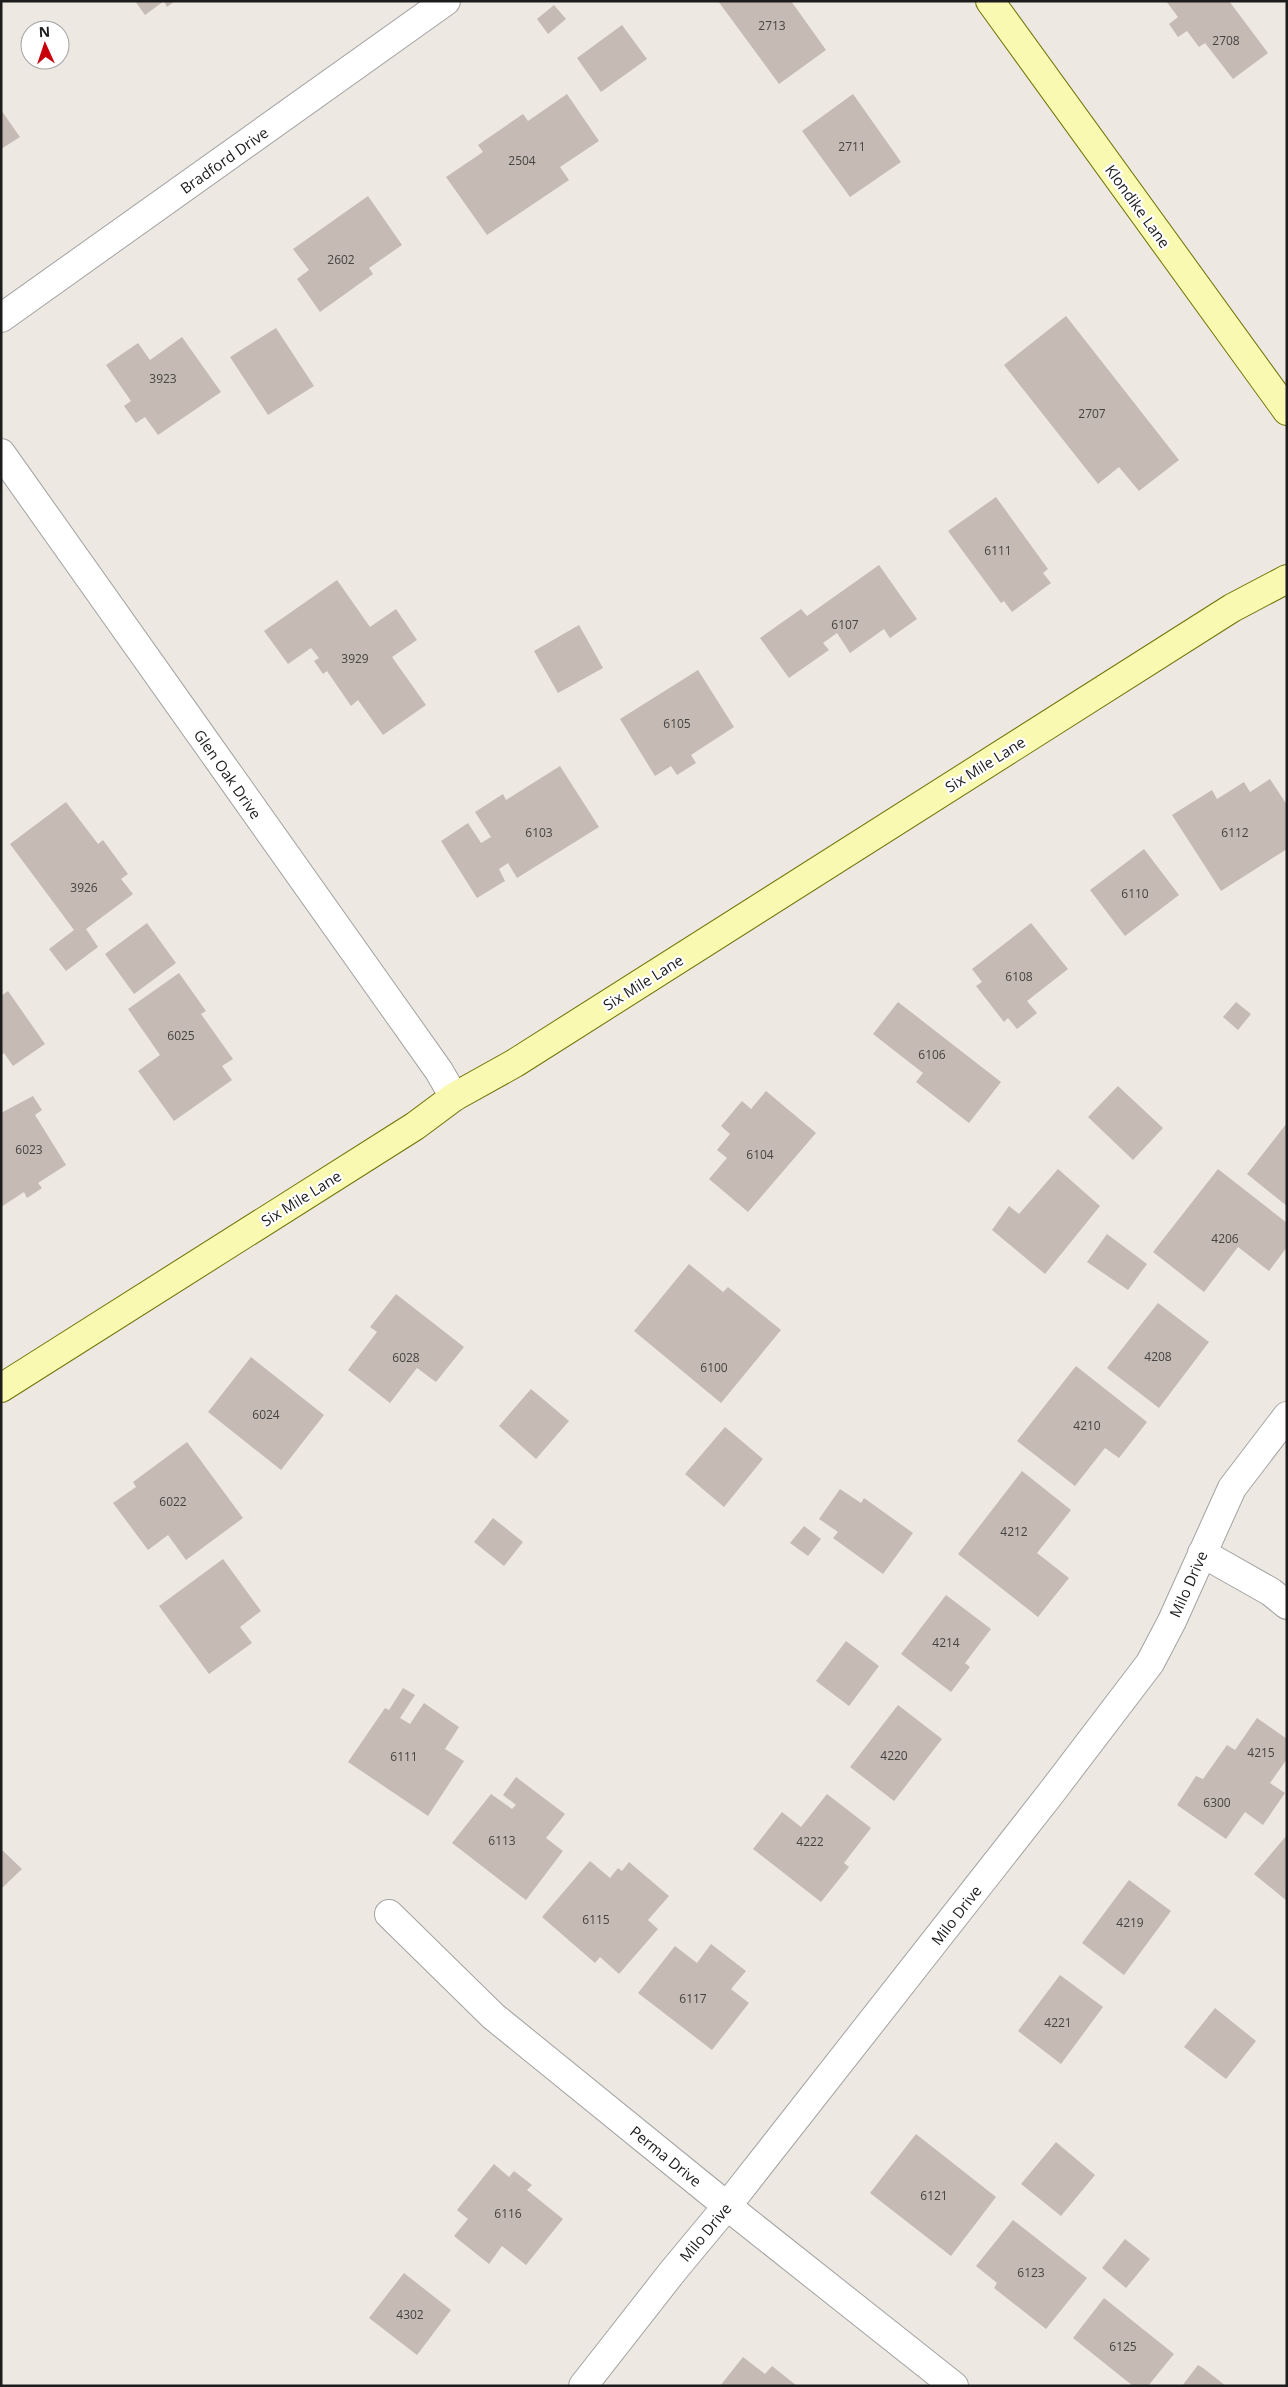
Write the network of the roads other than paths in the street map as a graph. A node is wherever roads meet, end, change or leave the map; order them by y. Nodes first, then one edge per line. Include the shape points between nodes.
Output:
1 (446, 1) edge
2 (990, 1) edge
3 (1, 318) edge
4 (1287, 411) edge
5 (1, 453) edge
6 (1287, 579) edge
7 (454, 1097) junction
8 (1, 1388) edge
9 (1287, 1416) edge
10 (1202, 1553) junction
11 (1287, 1605) edge
12 (388, 1914) dead end
13 (727, 2206) junction
14 (583, 2386) edge
15 (954, 2386) edge

1 - 3 street, Bradford Drive
2 - 4 street, Klondike Lane
5 - 7 street, Glen Oak Drive
6 - 7 street, Six Mile Lane via 1232,608 514,1063
7 - 8 street, Six Mile Lane via 415,1126
9 - 10 street, Milo Drive via 1232,1488
10 - 11 street via 1271,1592
10 - 13 street, Milo Drive via 1150,1663 1052,1793
12 - 13 street, Perma Drive via 493,2016
13 - 14 street, Milo Drive
13 - 15 street, Perma Drive

